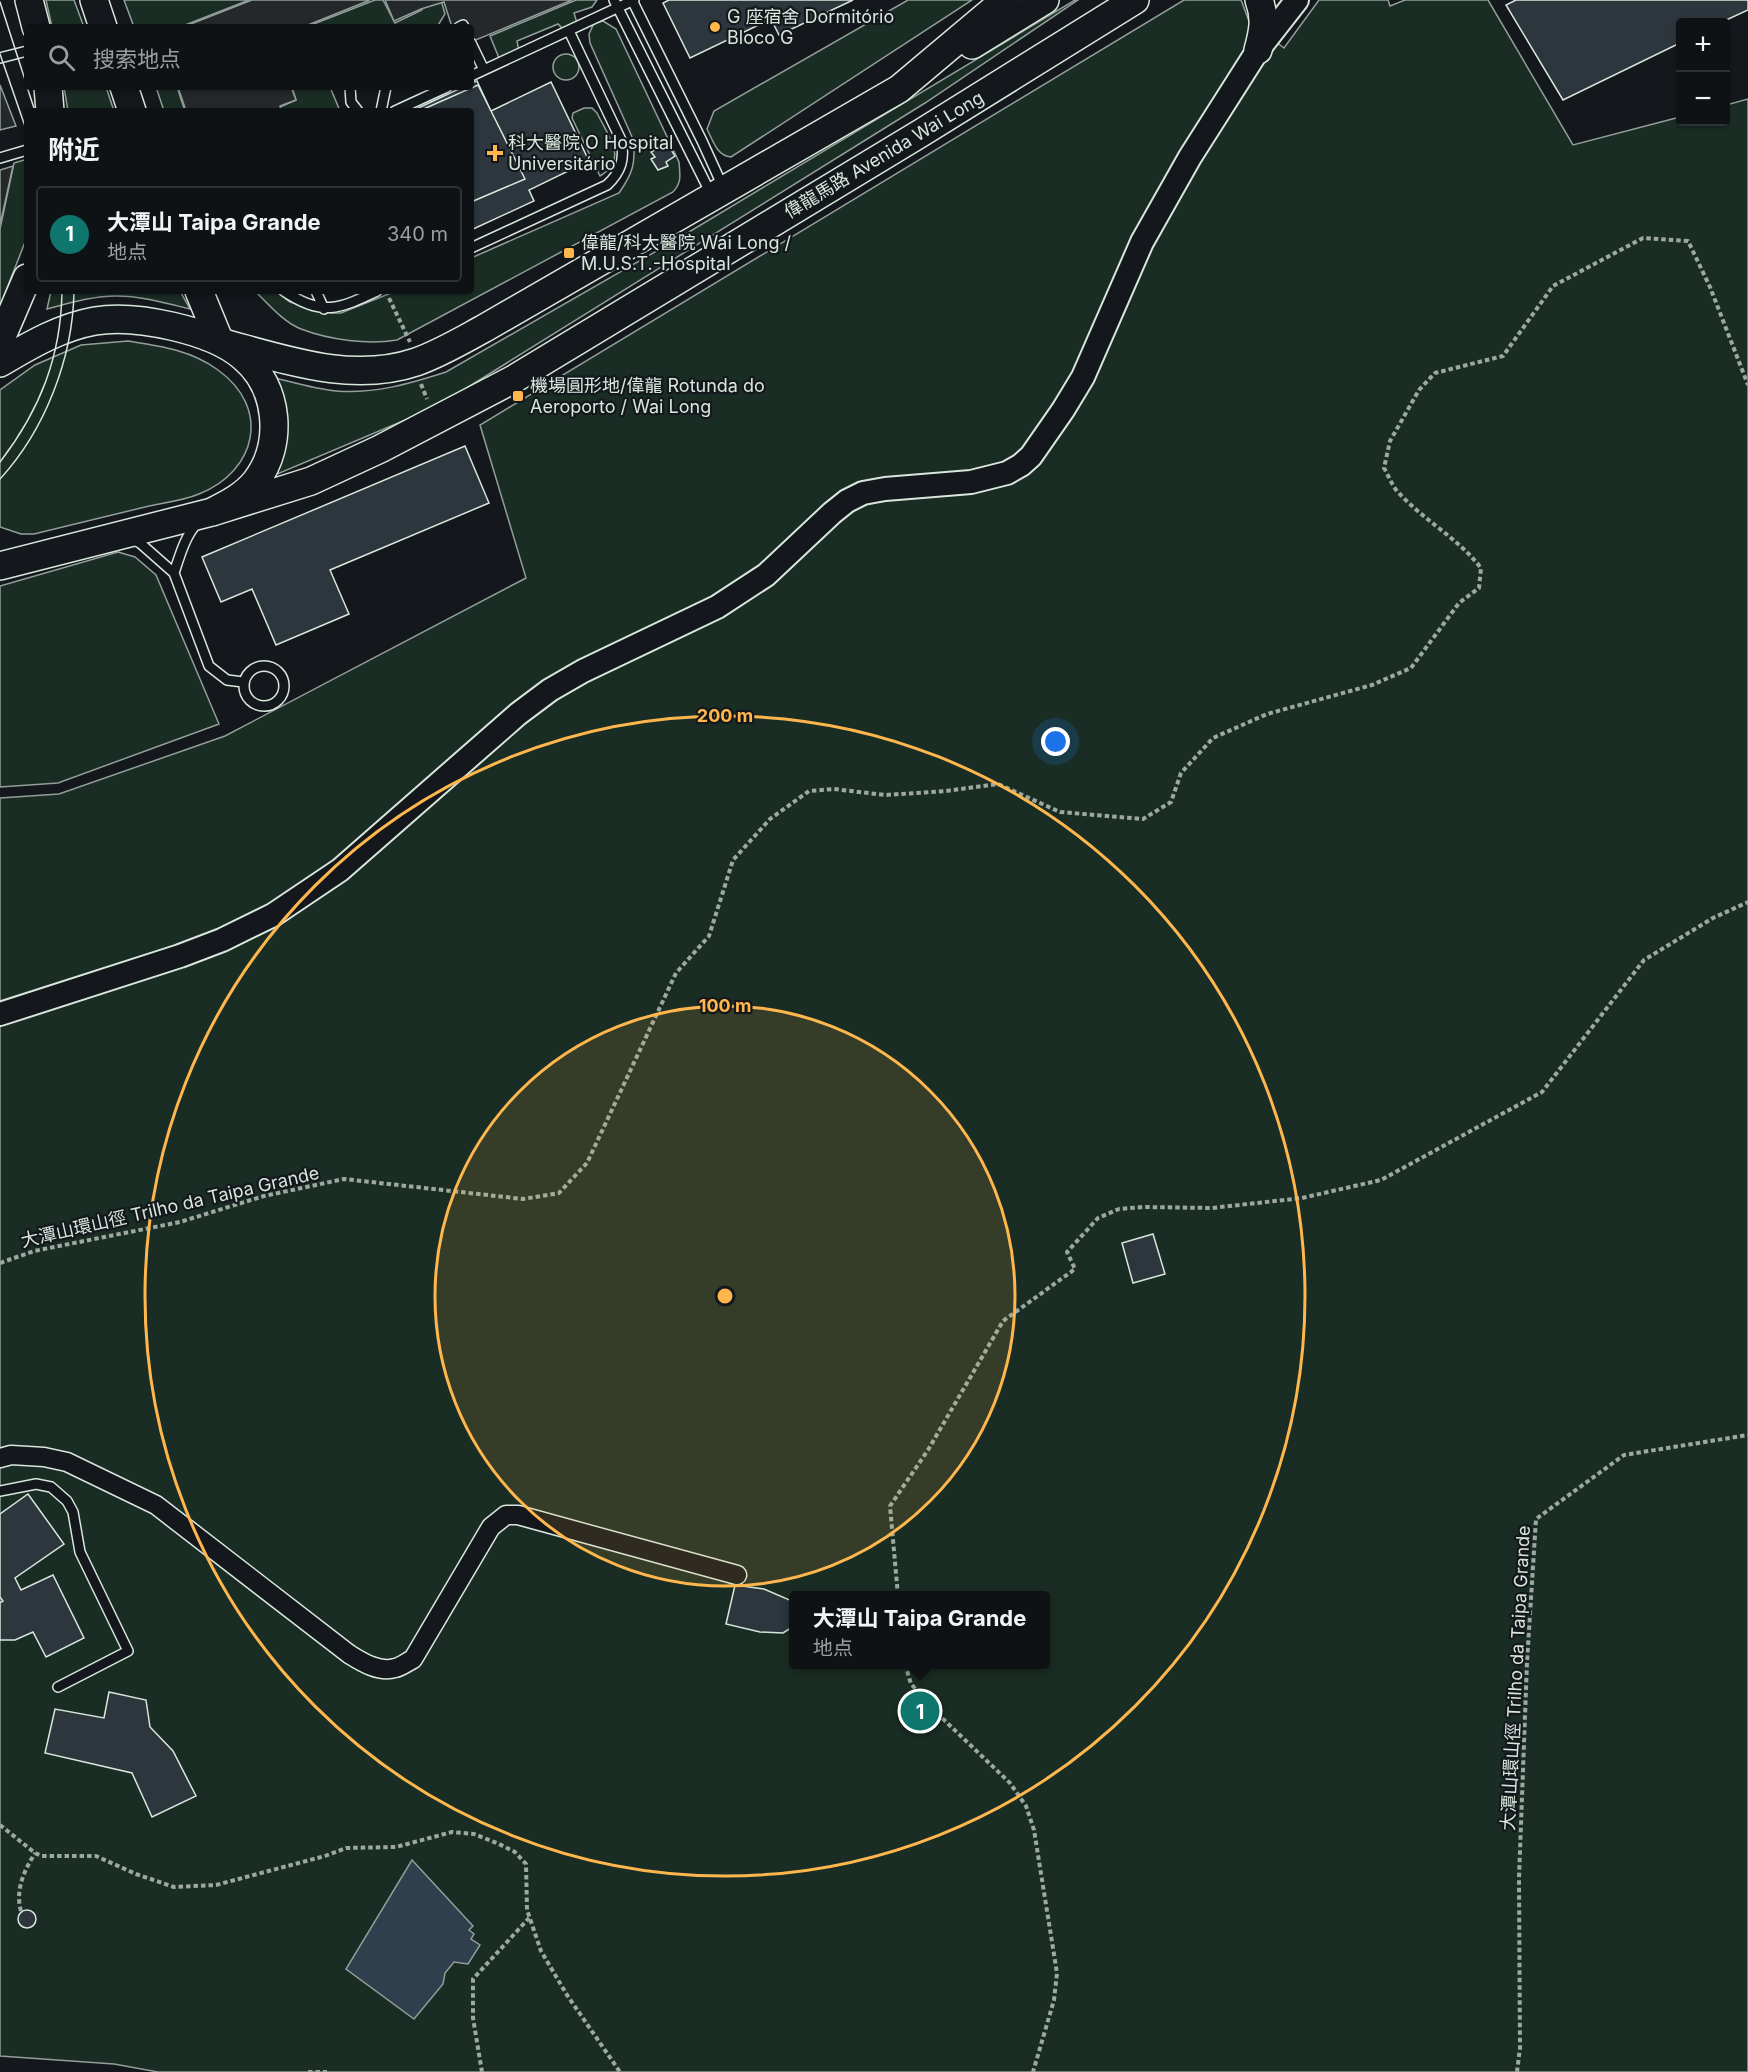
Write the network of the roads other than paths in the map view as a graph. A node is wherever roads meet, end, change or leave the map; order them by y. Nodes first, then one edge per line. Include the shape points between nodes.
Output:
1 (29, 0) edge
2 (94, 0) edge
3 (633, 0) edge
4 (1005, 0) edge
5 (1045, 0) edge
6 (1114, 0) edge
7 (1135, 0) edge
8 (1258, 0) edge
9 (1297, 0) edge
10 (616, 4) edge
11 (35, 24) edge
12 (102, 24) edge
13 (569, 31) junction
14 (474, 49) edge
15 (1258, 50) junction
16 (24, 52) edge
17 (0, 58) edge
18 (484, 70) junction
19 (474, 75) edge
20 (899, 89) junction
21 (48, 90) edge
22 (125, 90) edge
23 (348, 90) edge
24 (385, 90) edge
25 (440, 90) edge
26 (50, 108) edge
27 (131, 108) edge
28 (356, 108) edge
29 (382, 108) edge
30 (402, 108) edge
31 (921, 133) junction
32 (24, 151) edge
33 (0, 158) edge
34 (718, 193) junction
35 (474, 247) edge
36 (24, 285) edge
37 (200, 294) edge
38 (290, 294) edge
39 (317, 294) edge
40 (371, 294) edge
41 (324, 309) junction
42 (0, 341) edge
43 (220, 342) junction
44 (0, 363) edge
45 (209, 513) junction
46 (121, 534) junction
47 (0, 552) edge
48 (31, 557) junction
49 (0, 566) edge
50 (174, 573) junction
51 (243, 682) junction
52 (0, 1014) edge
53 (0, 1458) edge
54 (0, 1491) edge
55 (737, 1575) dead end
56 (58, 1687) dead end

1 - 11 main road
2 - 12 main road
3 - 10 lane
3 - 34 lane via 702,141
4 - 20 main road
5 - 20 main road
6 - 31 main road
7 - 31 main road, 偉龍馬路 Avenida Wai Long
8 - 15 main road via 1264,28
9 - 15 street
10 - 13 lane
10 - 34 lane
13 - 18 lane
13 - 35 lane via 621,140 622,165 607,185
14 - 18 lane
15 - 52 street via 1142,242 1075,391 1042,442 1021,465 1007,473 971,482 885,489 847,501 778,565 743,591 550,690 340,870 273,915 180,957
16 - 17 lane
18 - 19 lane
20 - 34 main road
21 - 26 main road
22 - 27 main road
23 - 28 lane
24 - 29 lane
25 - 30 lane
31 - 45 main road, 偉龍馬路 Avenida Wai Long via 513,379 311,481
32 - 33 lane
34 - 43 main road via 483,329 415,362 357,372 317,367
36 - 42 main road
37 - 43 main road
38 - 41 lane
39 - 41 lane
40 - 41 lane via 345,306
43 - 44 main road via 164,324 96,321 67,328
43 - 45 main road via 244,357 261,378 272,403 274,430 269,457 256,481 236,500
45 - 46 main road
45 - 50 lane via 193,527
46 - 48 main road
46 - 50 lane via 140,543
47 - 48 main road
48 - 49 main road
50 - 51 lane via 209,666 227,680
51 - 51 lane via 250,671 262,665 280,674 284,686 280,699 262,706 245,695
53 - 55 street via 12,1455 59,1459 156,1505 349,1654 380,1669 394,1669 412,1659 491,1527 506,1515 518,1515
54 - 56 lane via 36,1484 51,1487 67,1501 73,1512 80,1552 128,1651

